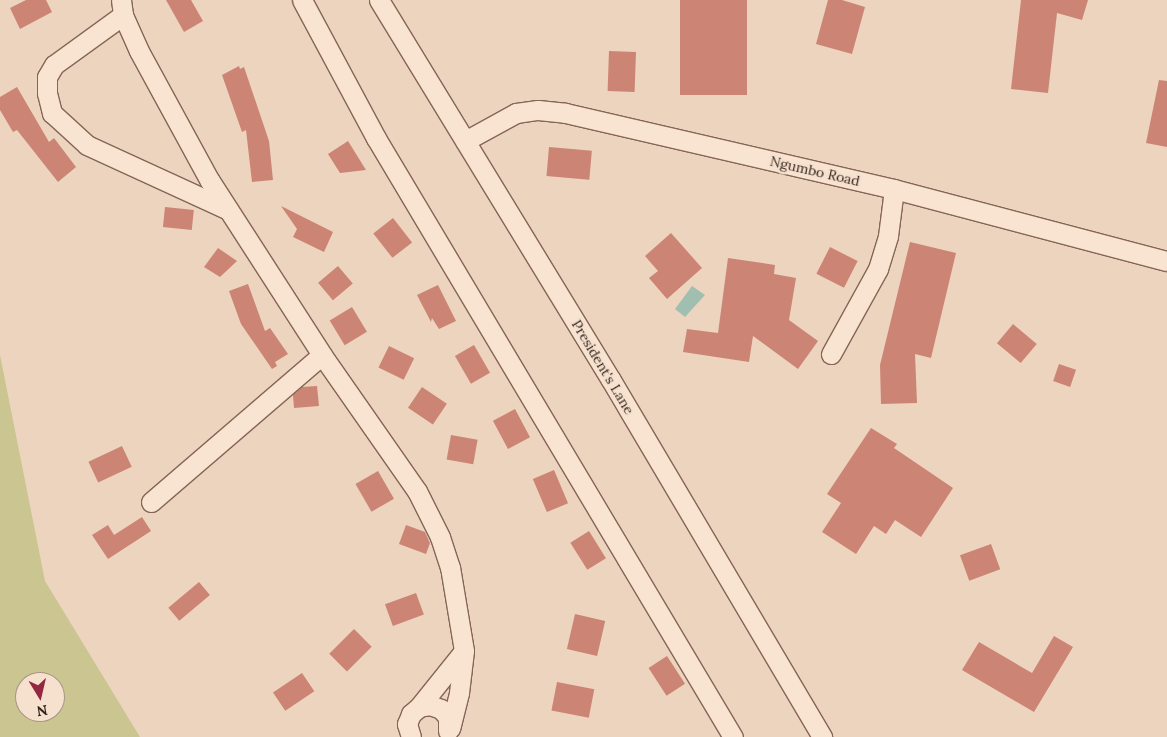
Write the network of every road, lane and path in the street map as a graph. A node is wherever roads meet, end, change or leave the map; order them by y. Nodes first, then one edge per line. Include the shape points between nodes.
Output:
1 (302, 0) edge
2 (379, 0) edge
3 (122, 8) edge
4 (465, 141) junction
5 (894, 189) junction
6 (228, 210) junction
7 (1167, 261) edge
8 (831, 354) dead end
9 (322, 355) junction
10 (151, 502) dead end
11 (464, 651) junction
12 (420, 707) junction
13 (448, 733) edge
14 (411, 737) edge
15 (733, 737) edge
16 (822, 737) edge

1 - 15 street via 376,138
2 - 4 street, President's Lane
3 - 6 street via 138,51
3 - 6 street via 54,65 47,77 52,113 86,144
4 - 5 street, Ngumbo Road via 516,113 538,110 565,113
4 - 16 street, President's Lane via 612,380
5 - 7 street, Ngumbo Road
5 - 8 street via 888,236 878,269
6 - 9 street
9 - 10 street
9 - 11 street via 417,491 440,537 450,568
11 - 12 street
11 - 13 street via 459,693
12 - 13 street via 430,705 441,709 448,717
12 - 14 street via 411,714 407,724

